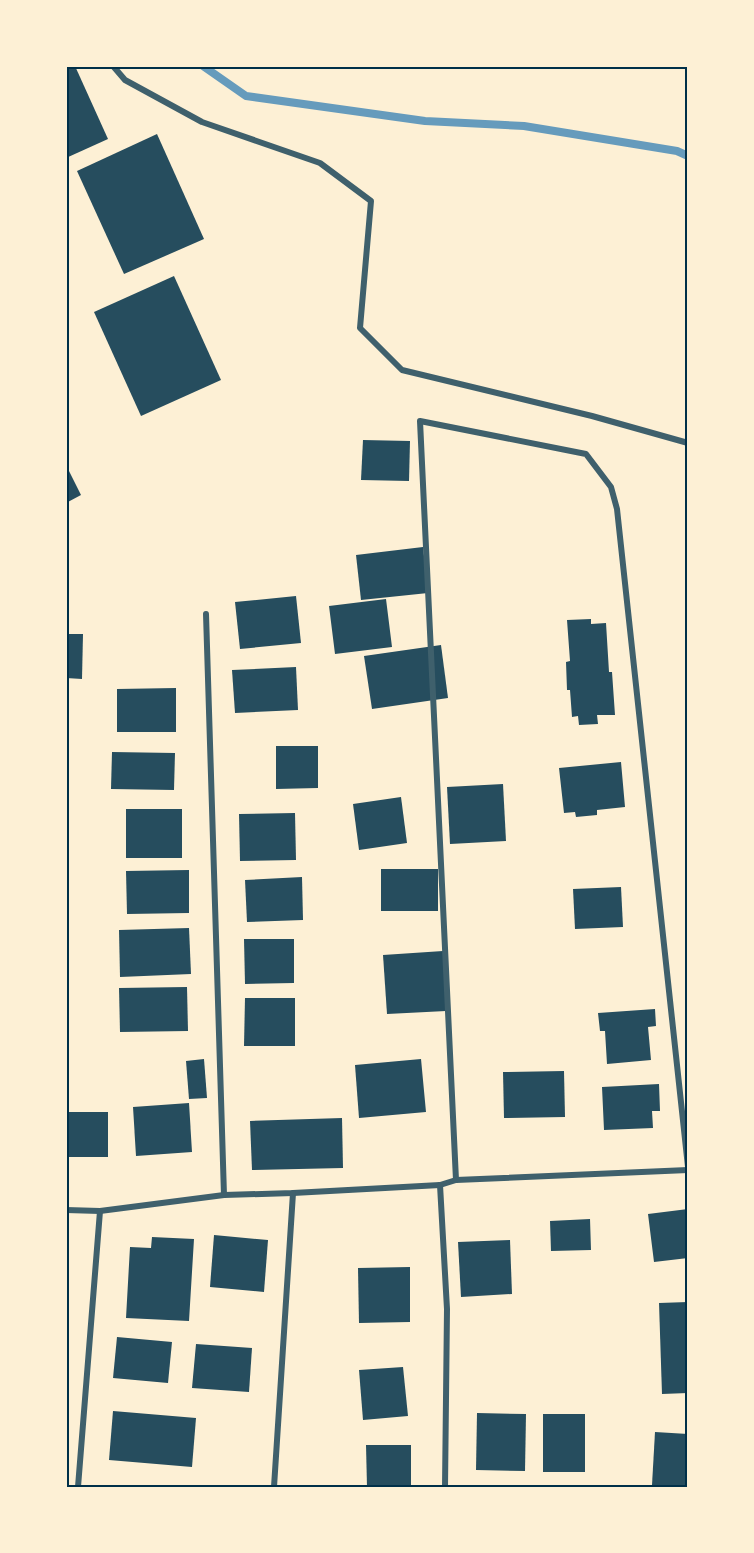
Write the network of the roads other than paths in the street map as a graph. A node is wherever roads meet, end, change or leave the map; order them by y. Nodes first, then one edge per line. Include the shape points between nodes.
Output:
1 (113, 66) edge
2 (688, 442) edge
3 (206, 614) dead end
4 (688, 1168) edge
5 (456, 1180) junction
6 (440, 1185) junction
7 (293, 1193) junction
8 (224, 1195) junction
9 (66, 1210) edge
10 (100, 1211) junction
11 (78, 1487) edge
12 (274, 1487) edge
13 (445, 1487) edge

1 - 2 street via 126,80 202,122 320,163 371,201 360,328 402,370
3 - 8 street
4 - 5 street
4 - 5 street via 619,520 611,487 586,454 420,420
5 - 6 street
6 - 7 street
6 - 13 street via 447,1309
7 - 8 street
7 - 12 street
8 - 10 street
9 - 10 street
10 - 11 street

